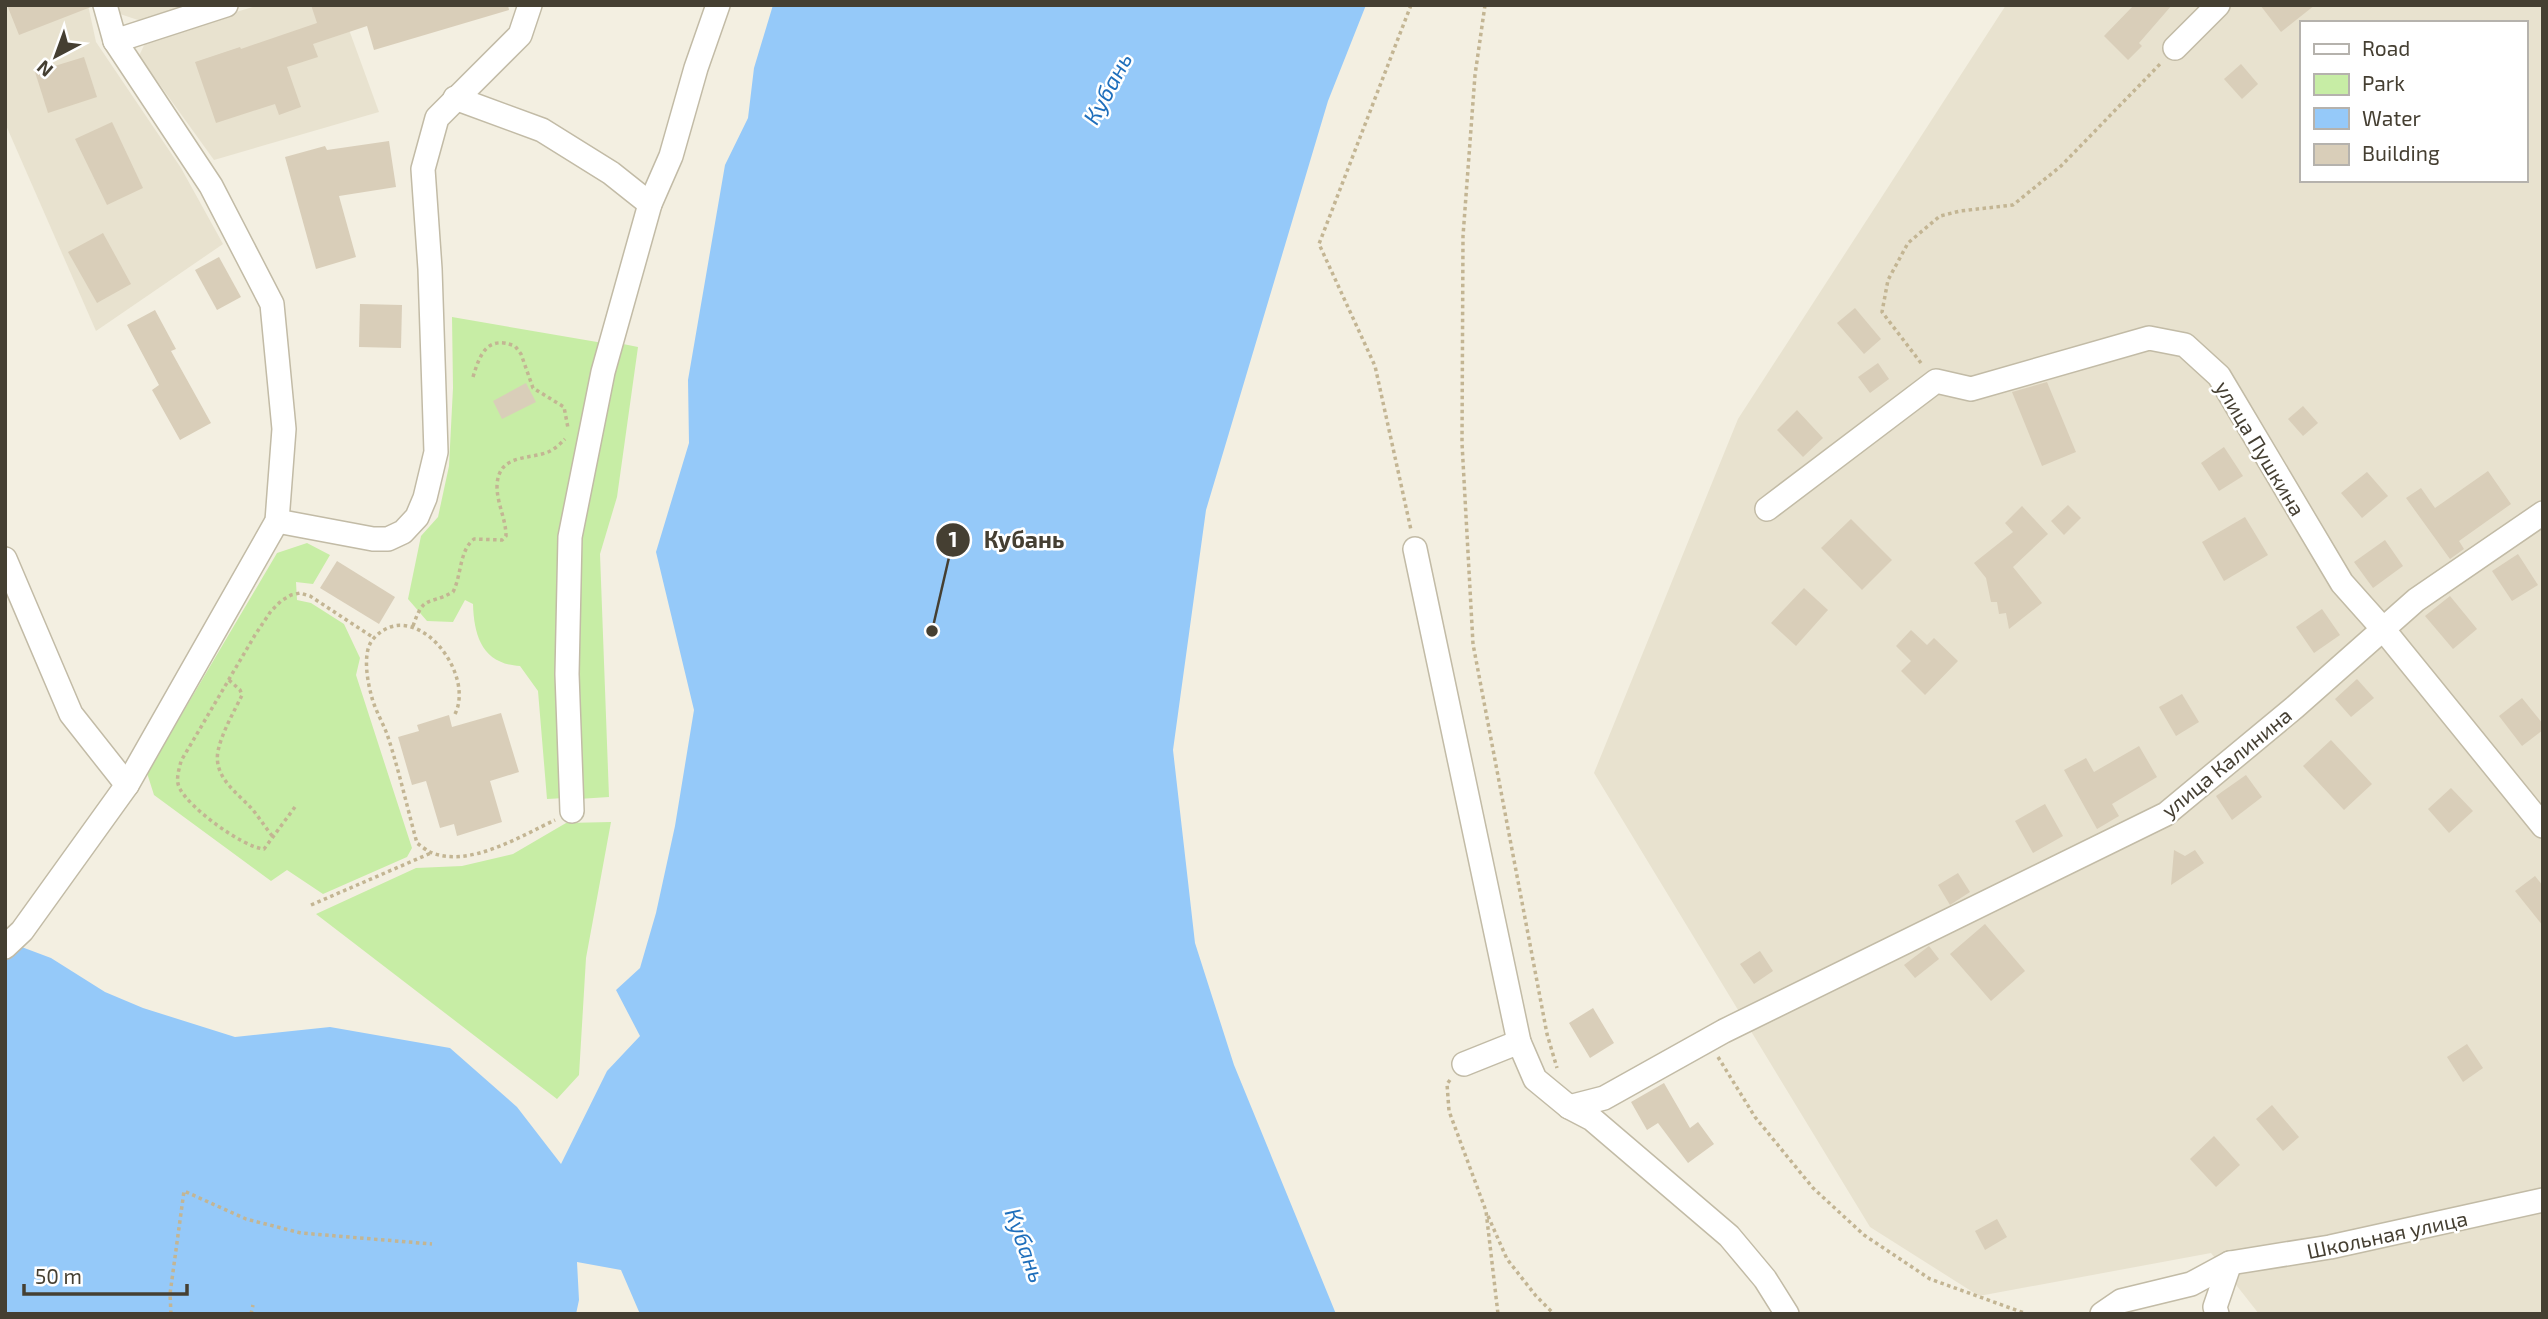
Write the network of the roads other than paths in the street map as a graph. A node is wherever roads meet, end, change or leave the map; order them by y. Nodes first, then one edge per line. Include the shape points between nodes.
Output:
1 (105, 5) edge
2 (226, 5) edge
3 (530, 5) edge
4 (718, 5) edge
5 (2218, 5) edge
6 (115, 41) junction
7 (2175, 48) road end
8 (455, 98) junction
9 (650, 204) junction
10 (1767, 509) dead end
11 (2543, 513) edge
12 (277, 521) junction
13 (1415, 549) road end
14 (5, 559) edge
15 (2384, 629) junction
16 (127, 785) junction
17 (572, 811) road end
18 (2543, 826) edge
19 (5, 947) edge
20 (1519, 1042) junction
21 (1464, 1064) road end
22 (1569, 1107) junction
23 (2543, 1200) edge
24 (2230, 1263) junction
25 (1787, 1314) edge
26 (2102, 1314) edge
27 (2217, 1314) edge

1 - 6 street
2 - 6 street
3 - 8 street via 520,35
4 - 9 street via 671,156
5 - 7 street
6 - 12 street via 211,186 272,304 284,429
8 - 9 street via 542,131 611,173
8 - 12 street via 437,118 423,169 436,452 425,498 403,532 388,539
9 - 17 street via 603,372 570,537 567,674
10 - 15 street, улица Пушкина via 1936,381 1971,389 2149,338 2185,345 2219,376 2342,583
11 - 15 street, улица Калинина via 2416,600
12 - 16 street
13 - 20 street
14 - 16 street via 71,714
15 - 18 street, улица Пушкина
15 - 22 street, улица Калинина via 2166,814 1716,1035 1604,1098
16 - 19 street via 22,931
20 - 21 street
20 - 22 street via 1535,1079
22 - 25 street via 1592,1119 1729,1236
23 - 24 street, Школьная улица via 2330,1247
24 - 26 street, Школьная улица via 2191,1284 2121,1301
24 - 27 street via 2215,1307

